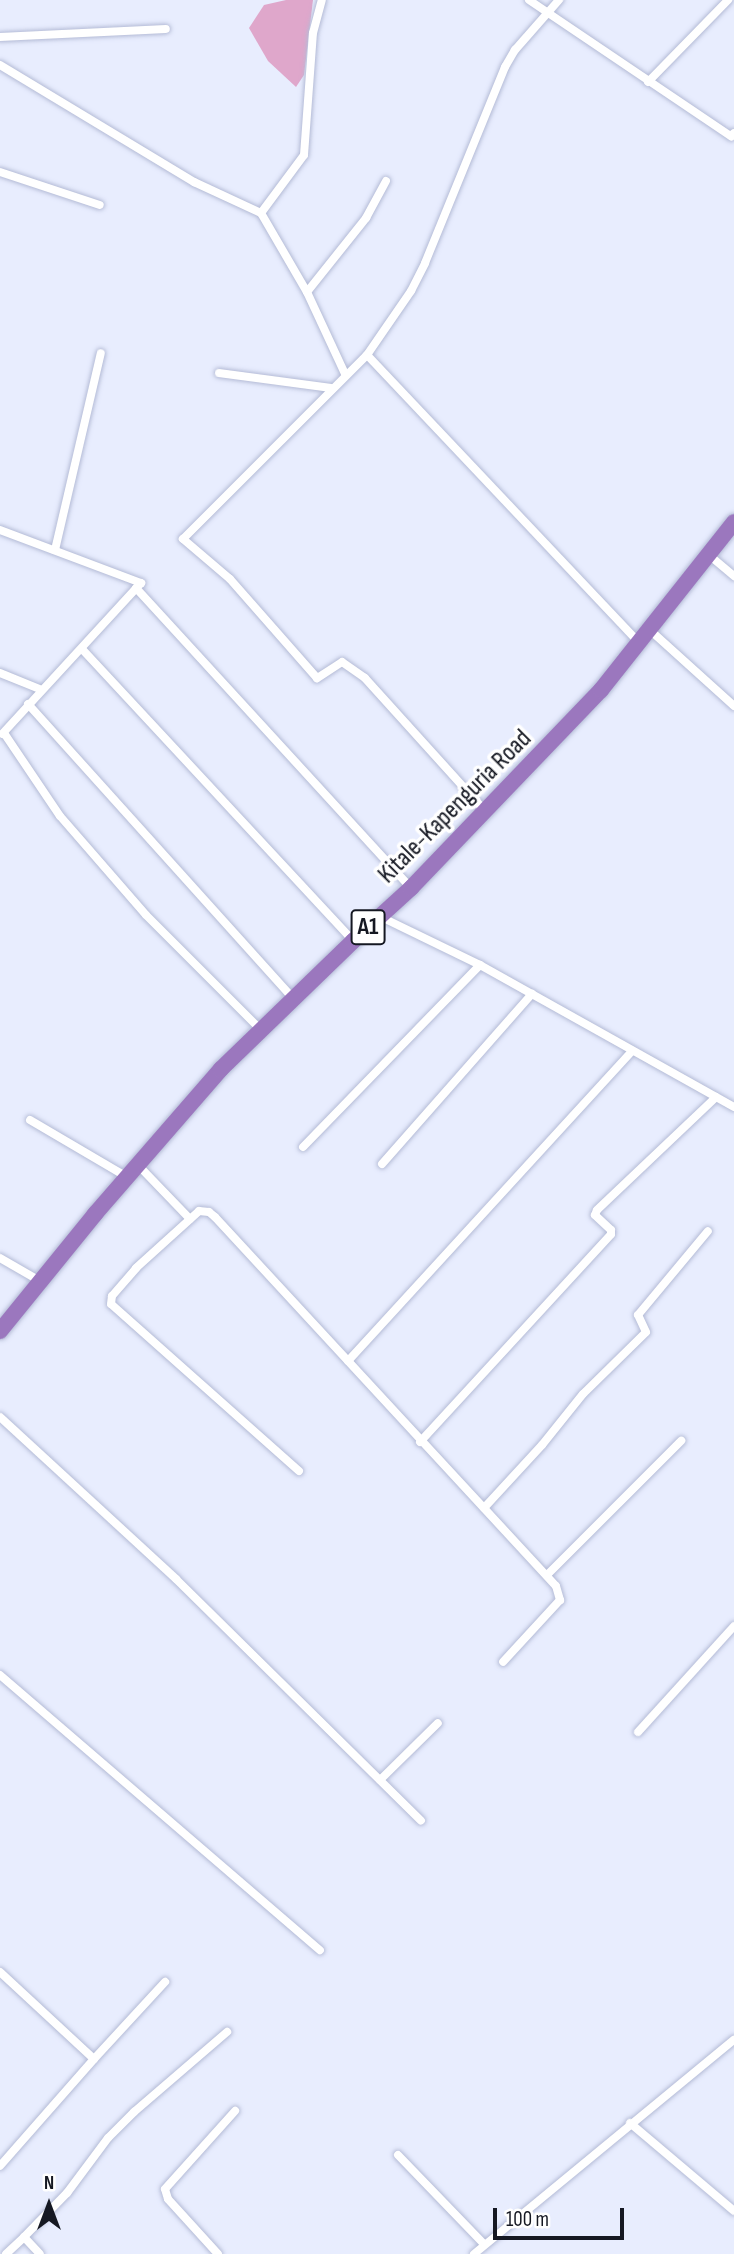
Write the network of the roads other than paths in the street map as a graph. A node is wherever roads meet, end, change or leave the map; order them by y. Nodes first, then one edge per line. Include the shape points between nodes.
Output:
1 (322, 0) edge
2 (528, 0) edge
3 (559, 0) edge
4 (729, 0) edge
5 (547, 12) junction
6 (166, 30) dead end
7 (0, 37) edge
8 (0, 65) edge
9 (648, 82) junction
10 (733, 135) edge
11 (0, 172) edge
12 (386, 181) dead end
13 (100, 205) dead end
14 (261, 213) junction
15 (307, 292) junction
16 (101, 353) dead end
17 (367, 355) junction
18 (219, 373) dead end
19 (345, 374) junction
20 (331, 388) junction
21 (734, 522) edge
22 (0, 530) edge
23 (55, 550) junction
24 (709, 555) junction
25 (734, 576) edge
26 (136, 588) junction
27 (645, 637) junction
28 (82, 649) junction
29 (0, 673) edge
30 (42, 690) junction
31 (28, 704) junction
32 (734, 706) edge
33 (2, 735) edge
34 (486, 812) junction
35 (411, 888) junction
36 (379, 916) junction
37 (353, 940) junction
38 (480, 965) junction
39 (532, 994) junction
40 (293, 998) junction
41 (261, 1030) junction
42 (632, 1051) junction
43 (716, 1097) junction
44 (734, 1107) edge
45 (30, 1120) dead end
46 (303, 1147) dead end
47 (382, 1164) dead end
48 (132, 1171) junction
49 (190, 1219) junction
50 (708, 1231) dead end
51 (0, 1258) edge
52 (40, 1282) junction
53 (0, 1332) edge
54 (348, 1361) junction
55 (0, 1417) edge
56 (681, 1441) dead end
57 (420, 1442) junction
58 (299, 1471) dead end
59 (484, 1508) junction
60 (547, 1575) junction
61 (734, 1626) edge
62 (503, 1662) dead end
63 (0, 1675) edge
64 (438, 1723) dead end
65 (638, 1732) dead end
66 (380, 1780) junction
67 (421, 1821) dead end
68 (320, 1950) dead end
69 (0, 1972) edge
70 (165, 1982) dead end
71 (227, 2032) dead end
72 (734, 2040) edge
73 (94, 2059) junction
74 (235, 2110) dead end
75 (630, 2123) junction
76 (398, 2155) dead end
77 (0, 2166) edge
78 (734, 2211) edge
79 (24, 2238) junction
80 (484, 2244) junction
81 (6, 2254) edge
82 (40, 2254) edge
83 (218, 2254) edge
84 (474, 2254) edge

1 - 14 street via 313,33 304,155
2 - 5 street
3 - 5 street
4 - 9 street
5 - 9 street
5 - 17 street via 505,67 425,263
6 - 7 street
8 - 14 street via 194,182
9 - 10 street
11 - 13 street
12 - 15 street via 366,218
14 - 15 street
15 - 19 street
16 - 23 street
17 - 19 street
17 - 27 street
18 - 20 street
19 - 20 street
20 - 34 street via 183,539 230,579 317,678 342,662 365,678
21 - 24 highway, Kitale-Kapenguria Road / A1
22 - 23 street
23 - 26 street via 141,583
24 - 25 street
24 - 27 highway, Kitale-Kapenguria Road / A1
26 - 28 street
26 - 35 street
27 - 32 street
27 - 34 highway, Kitale-Kapenguria Road / A1
28 - 30 street
28 - 37 street
29 - 30 street
30 - 31 street
31 - 33 street
31 - 40 street
33 - 41 street via 68,826 146,915
34 - 35 highway, Kitale-Kapenguria Road / A1
35 - 36 highway, Kitale-Kapenguria Road / A1
36 - 37 highway, Kitale-Kapenguria Road / A1
36 - 38 street
37 - 40 highway, Kitale-Kapenguria Road / A1
38 - 39 street
38 - 46 street
39 - 42 street
39 - 47 street
40 - 41 highway, Kitale-Kapenguria Road / A1
41 - 48 highway, Kitale-Kapenguria Road / A1
42 - 43 street
42 - 54 street
43 - 44 street
43 - 57 street via 597,1210 595,1215 611,1234
45 - 48 street
48 - 49 street
48 - 52 highway, Kitale-Kapenguria Road / A1
49 - 54 street via 204,1211 215,1217
49 - 58 street via 136,1268 112,1296 111,1304
50 - 59 street via 638,1315 646,1332 583,1394
51 - 52 street
52 - 53 highway, Kitale-Kapenguria Road / A1
54 - 57 street
55 - 66 street via 176,1579
56 - 60 street
57 - 59 street
59 - 60 street
60 - 62 street via 559,1590 560,1600
61 - 65 street
63 - 68 street
64 - 66 street
66 - 67 street
69 - 73 street
70 - 73 street
71 - 79 street via 108,2138 67,2193
72 - 75 street
73 - 77 street
74 - 83 street via 165,2189 168,2199
75 - 78 street
75 - 80 street
76 - 80 street
79 - 81 street
79 - 82 street
80 - 84 street

